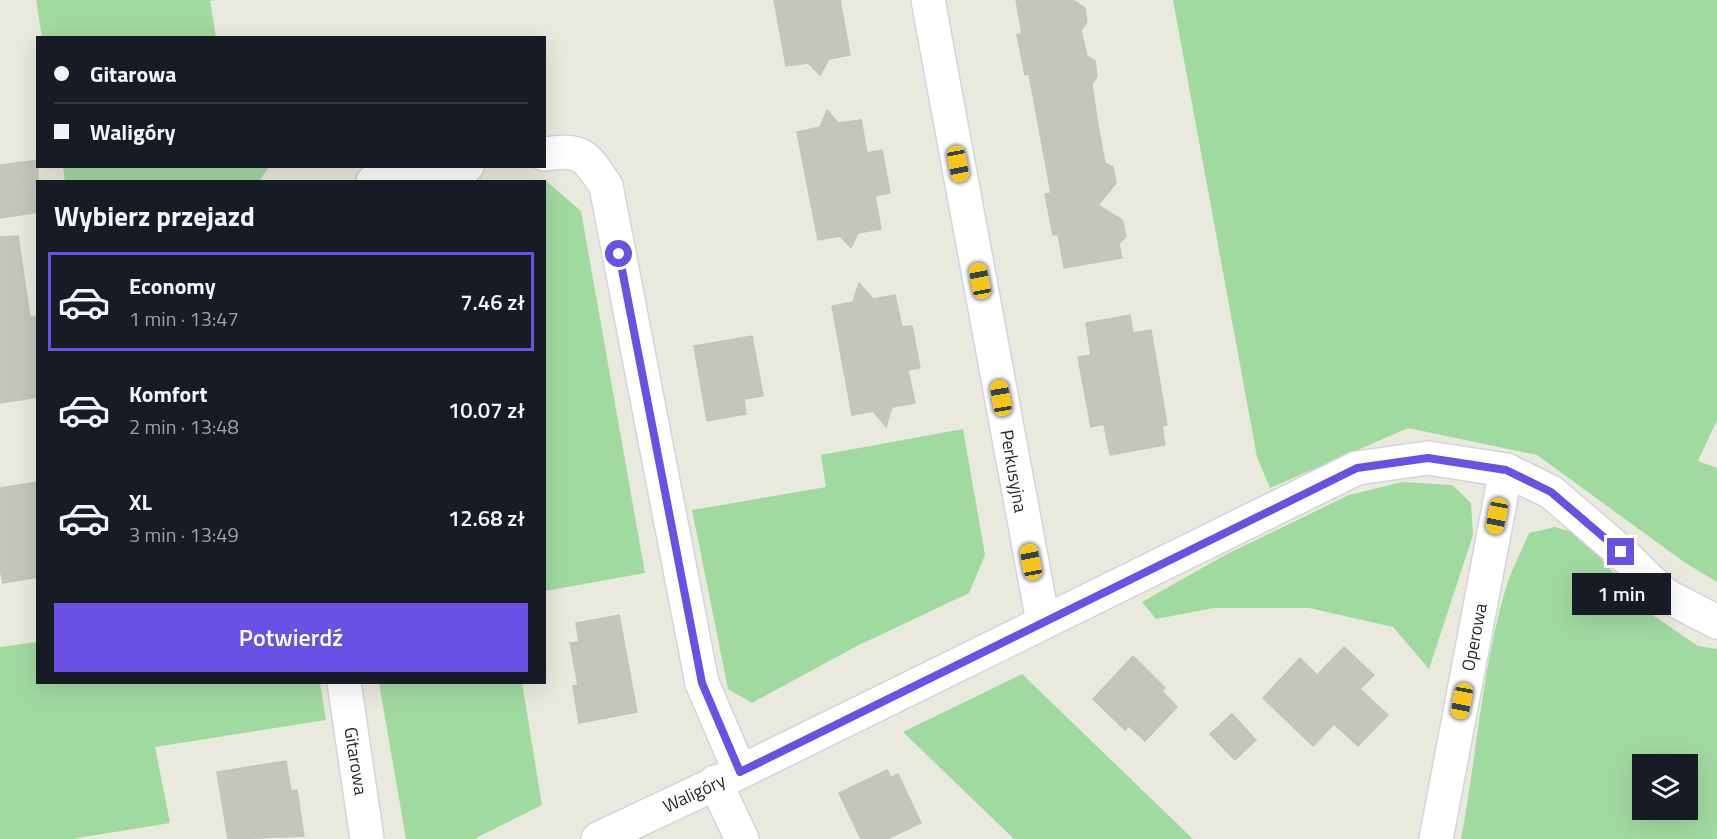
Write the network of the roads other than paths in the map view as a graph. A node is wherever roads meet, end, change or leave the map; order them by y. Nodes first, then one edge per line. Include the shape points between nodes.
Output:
1 (928, 0) edge
2 (546, 154) edge
3 (455, 168) edge
4 (385, 180) edge
5 (1506, 470) junction
6 (1043, 622) junction
7 (1717, 622) edge
8 (344, 684) edge
9 (727, 777) junction
10 (367, 839) edge
11 (598, 839) edge
12 (742, 839) edge
13 (1436, 839) edge

1 - 6 street, Perkusyjna
2 - 9 street via 565,151 587,158 606,186 702,683
3 - 4 street
5 - 6 street, Waligóry via 1428,458 1357,468
5 - 7 street, Waligóry via 1551,492 1665,595
5 - 13 street, Operowa
6 - 9 street, Waligóry
8 - 10 street, Gitarowa
9 - 11 street, Waligóry
9 - 12 street

